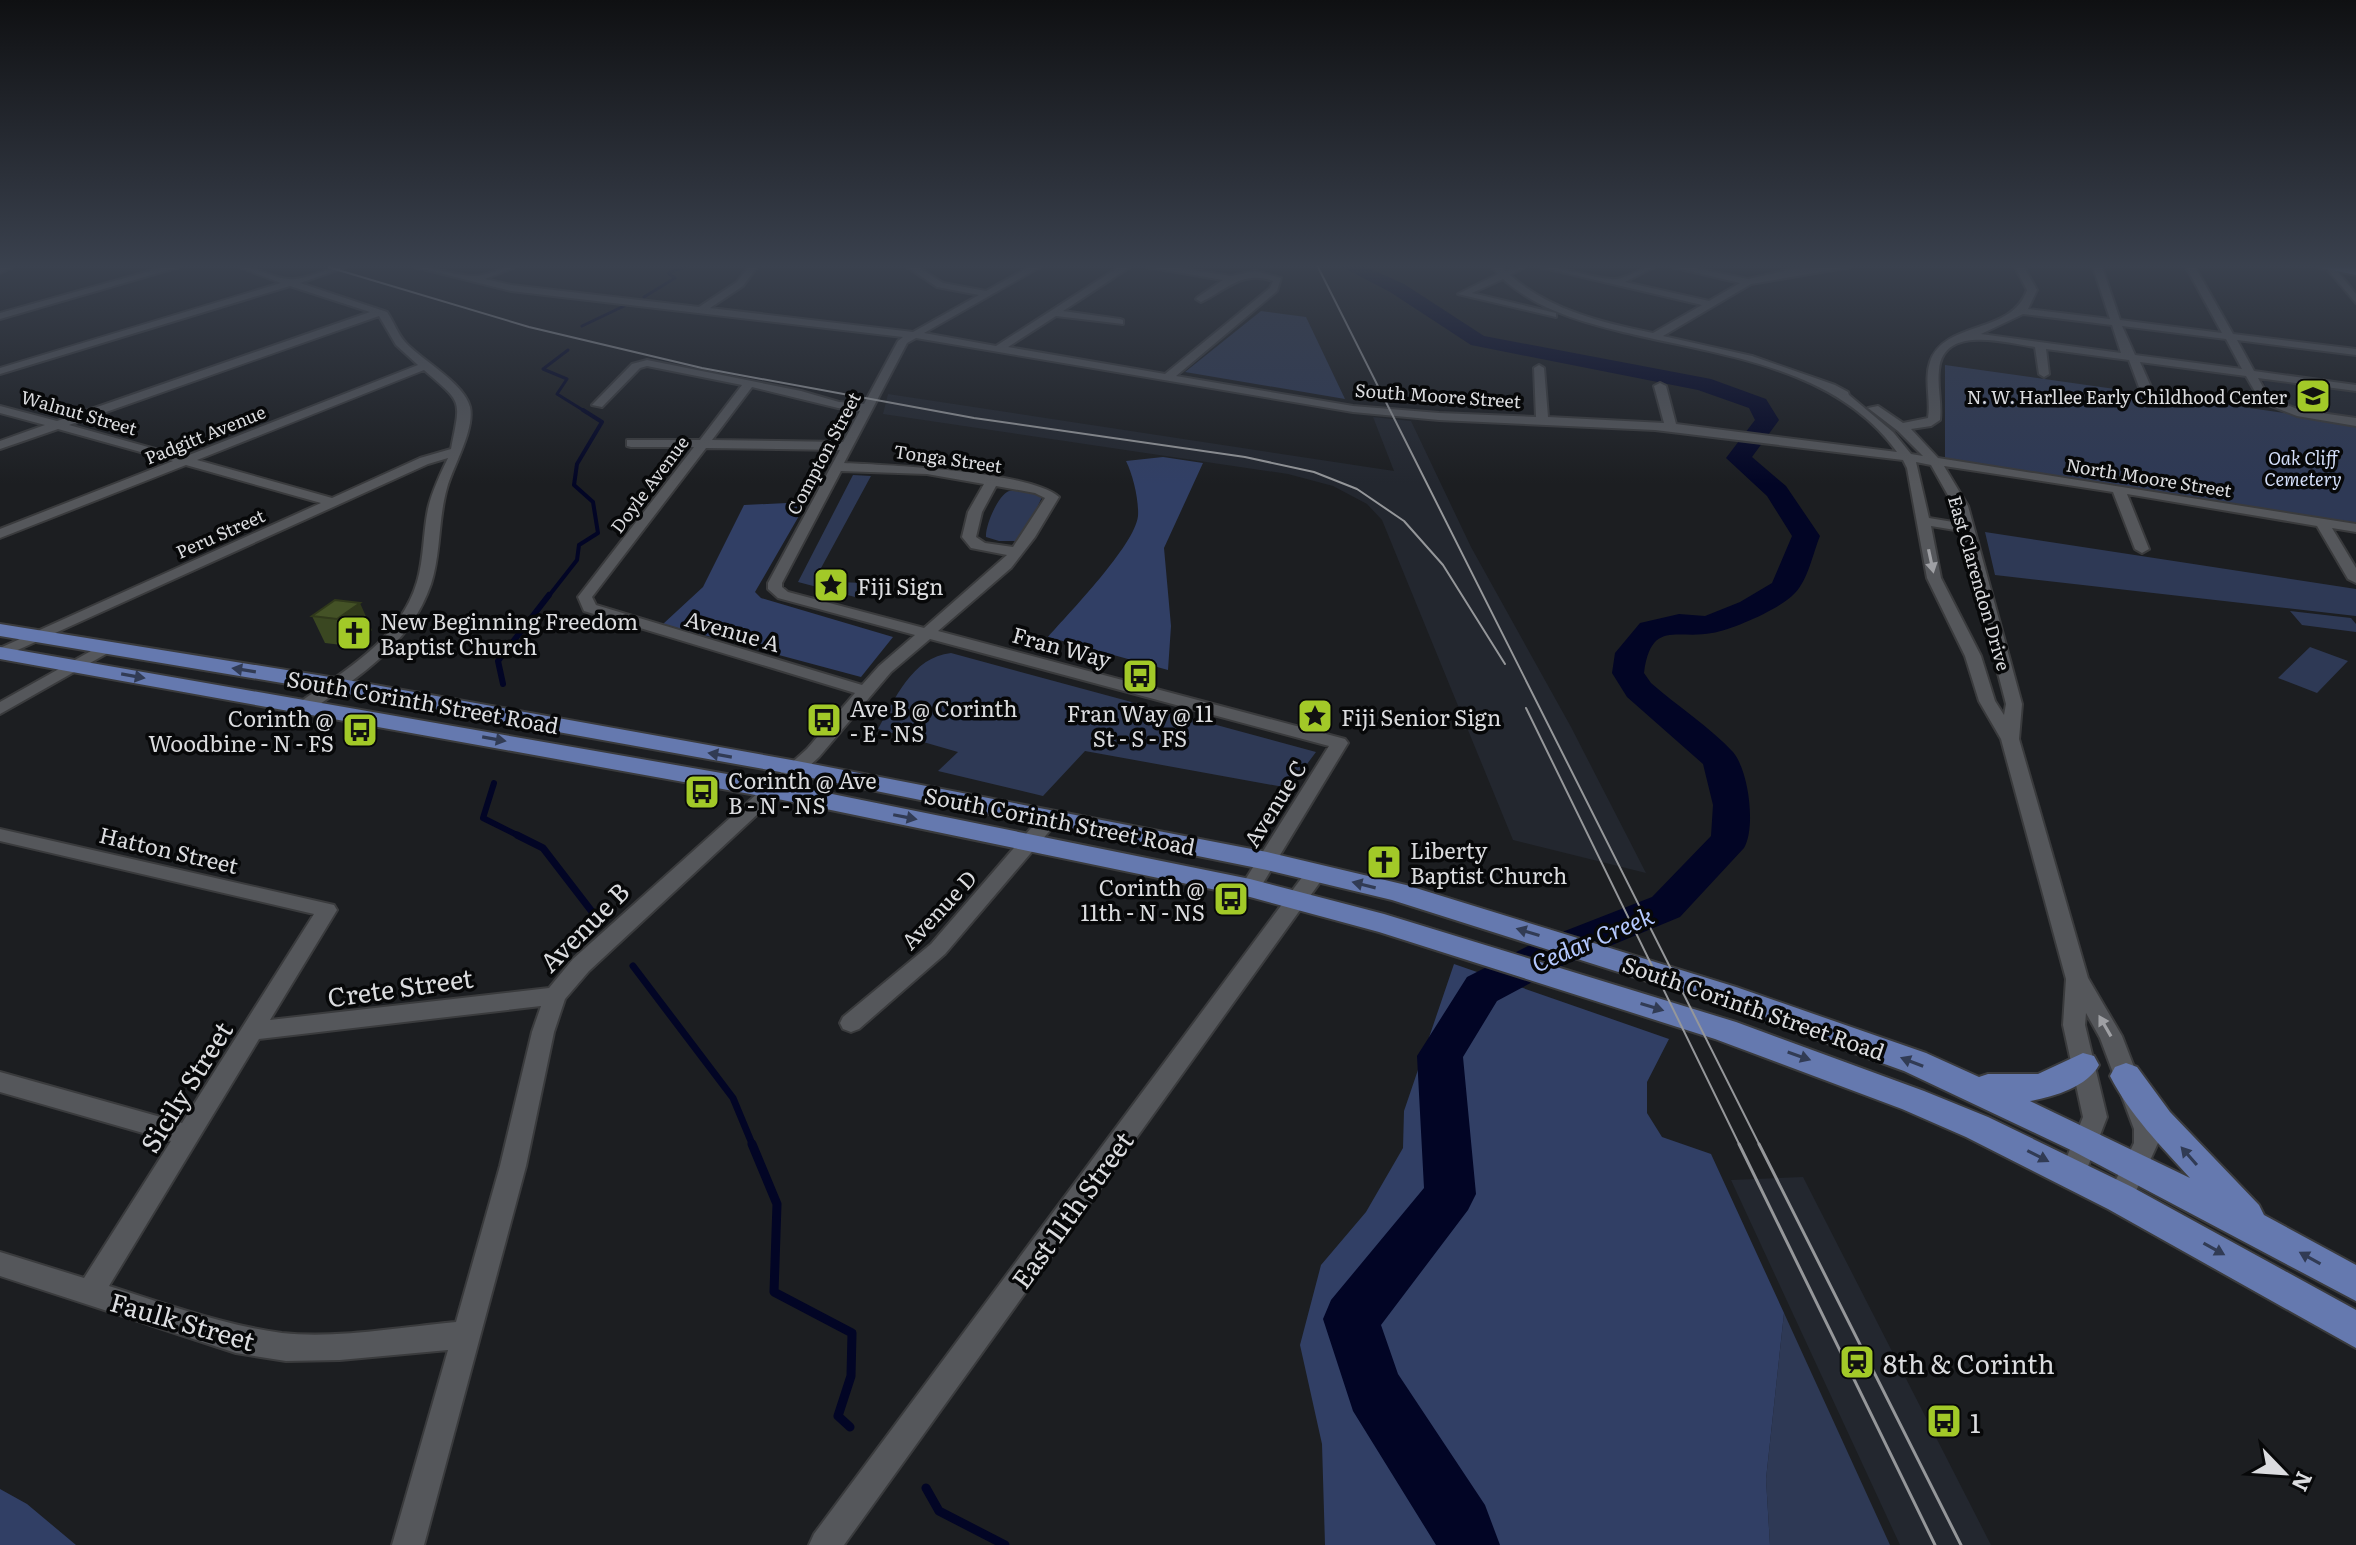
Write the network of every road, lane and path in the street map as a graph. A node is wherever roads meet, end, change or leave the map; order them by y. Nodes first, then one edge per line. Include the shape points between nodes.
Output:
1 (104, 339) edge
2 (301, 339) edge
3 (398, 339) edge
4 (907, 339) edge
5 (940, 339) edge
6 (1013, 339) edge
7 (1212, 339) edge
8 (1673, 339) edge
9 (1960, 339) edge
10 (1998, 339) edge
11 (2122, 339) edge
12 (2228, 339) edge
13 (2245, 339) edge
14 (2040, 345) junction
15 (998, 349) junction
16 (2356, 352) edge
17 (2133, 358) junction
18 (424, 366) junction
19 (1539, 368) dead end
20 (0, 371) edge
21 (2247, 373) junction
22 (2044, 374) dead end
23 (1168, 377) junction
24 (750, 383) junction
25 (1660, 386) dead end
26 (2145, 387) dead end
27 (2356, 388) edge
28 (1835, 390) junction
29 (598, 405) dead end
30 (866, 408) junction
31 (0, 409) edge
32 (1542, 419) junction
33 (2356, 422) edge
34 (55, 424) junction
35 (1671, 427) junction
36 (1902, 427) junction
37 (1883, 428) junction
38 (631, 443) dead end
39 (703, 443) junction
40 (0, 445) edge
41 (847, 446) junction
42 (457, 451) junction
43 (1908, 457) junction
44 (186, 461) junction
45 (1936, 462) junction
46 (837, 467) junction
47 (992, 482) junction
48 (2119, 490) junction
49 (1052, 497) joint
50 (333, 502) junction
51 (1923, 521) junction
52 (2322, 522) junction
53 (1967, 528) junction
54 (2356, 528) edge
55 (0, 534) edge
56 (2142, 549) dead end
57 (1017, 552) junction
58 (2355, 579) edge
59 (775, 589) joint
60 (589, 608) joint
61 (0, 630) edge
62 (926, 633) junction
63 (39, 636) junction
64 (107, 647) junction
65 (0, 653) edge
66 (74, 666) junction
67 (336, 685) junction
68 (865, 691) junction
69 (306, 706) junction
70 (459, 707) junction
71 (0, 709) edge
72 (433, 728) junction
73 (2010, 739) junction
74 (1339, 743) joint
75 (797, 768) junction
76 (773, 790) junction
77 (1051, 817) junction
78 (0, 835) edge
79 (1029, 842) junction
80 (1267, 861) junction
81 (1316, 873) junction
82 (1250, 888) junction
83 (1297, 900) junction
84 (327, 910) joint
85 (2077, 979) junction
86 (555, 996) junction
87 (851, 1023) dead end
88 (252, 1031) junction
89 (2083, 1065) junction
90 (2126, 1076) junction
91 (0, 1082) edge
92 (1968, 1085) junction
93 (187, 1135) junction
94 (2085, 1141) junction
95 (2073, 1174) junction
96 (2128, 1183) junction
97 (2263, 1232) junction
98 (0, 1264) edge
99 (2356, 1284) edge
100 (90, 1292) junction
101 (2356, 1330) edge
102 (467, 1335) junction
103 (408, 1545) edge
104 (825, 1545) edge

1 - 20 street
2 - 34 street
3 - 18 street
4 - 30 street, Compton Street
5 - 15 street, South Moore Street
6 - 15 street
7 - 23 street
8 - 28 street, East Clarendon Drive via 1771,364
9 - 36 street via 1935,360 1934,420
10 - 14 street
11 - 17 street
12 - 21 street
13 - 16 street
14 - 17 street
14 - 22 street
15 - 23 street, South Moore Street
17 - 21 street
17 - 26 street
18 - 42 street via 464,402
18 - 44 street, Padgitt Avenue
19 - 32 street
21 - 27 street
21 - 33 street via 2265,400 2297,413
23 - 32 street, South Moore Street via 1383,413
24 - 29 street via 653,363 636,366
24 - 30 street
24 - 39 street, Doyle Avenue
25 - 35 street
28 - 36 street, East Clarendon Drive
28 - 37 street, East Clarendon Drive
30 - 41 street, Compton Street
31 - 34 street, Walnut Street
32 - 35 street, South Moore Street
34 - 40 street
34 - 44 street, Walnut Street
35 - 43 street, South Moore Street
36 - 37 street
36 - 45 street, East Clarendon Drive
37 - 43 street, East Clarendon Drive
38 - 39 street
39 - 41 street
39 - 60 street, Doyle Avenue via 585,597
41 - 46 street, Compton Street
42 - 50 street, Peru Street
42 - 67 street via 435,509 424,583 400,631
43 - 45 street, South Moore Street
43 - 51 street, East Clarendon Drive
44 - 50 street, Walnut Street
44 - 55 street, Padgitt Avenue
45 - 48 street, North Moore Street
45 - 53 street, East Clarendon Drive
46 - 47 street, Tonga Street via 904,468
46 - 59 street, Compton Street
47 - 49 street, Tonga Street
47 - 57 street via 977,509 970,540
48 - 52 street, North Moore Street
48 - 56 street
49 - 57 street, Avenue B
50 - 63 street, Peru Street
51 - 53 street
51 -> 73 street, East Clarendon Drive via 1934,578 1973,656 1987,701
52 - 54 street, North Moore Street
52 - 58 street
53 - 73 street, East Clarendon Drive via 2014,704
57 - 62 street, Avenue B
59 - 62 street, Fran Way
60 - 68 street, Avenue A
61 - 63 main road, South Corinth Street Road
62 - 68 street, Avenue B
62 - 74 street, Fran Way
63 - 64 main road, South Corinth Street Road
63 - 65 street, Peru Street
64 - 66 street
67 -> 64 main road, South Corinth Street Road
65 - 66 main road, South Corinth Street Road
66 -> 69 main road, South Corinth Street Road
66 - 71 street
67 - 69 street
67 - 70 main road, South Corinth Street Road
68 - 75 street, Avenue B
69 - 72 main road, South Corinth Street Road
70 - 72 main road
75 -> 70 main road, South Corinth Street Road
72 -> 76 main road, South Corinth Street Road
73 - 85 street, East Clarendon Drive
74 - 80 street, Avenue C
75 - 76 street, Avenue B
75 - 77 main road, South Corinth Street Road
76 -> 79 main road, South Corinth Street Road
76 - 86 street, Avenue B via 581,965
77 - 79 street, Avenue D
77 - 80 main road, South Corinth Street Road
78 - 84 street, Hatton Street
79 - 82 main road, South Corinth Street Road
79 - 87 street, Avenue D via 938,949
80 - 81 main road, South Corinth Street Road
80 - 82 street, Avenue C
81 - 83 street, East 11th Street
92 -> 81 main road, South Corinth Street Road via 1767,1009 1617,960
82 - 83 main road, South Corinth Street Road
83 -> 95 main road, South Corinth Street Road via 1826,1065 1977,1127
83 - 104 street, East 11th Street
84 - 88 street, Sicily Street
85 - 89 street, East Clarendon Drive via 2074,1025
90 -> 85 street, East Clarendon Drive via 2111,1036
86 - 88 street, Crete Street
86 - 102 street, Avenue B
88 - 93 street, Sicily Street
89 - 92 main road via 2045,1088
89 - 94 street, East Clarendon Drive via 2095,1117
90 - 96 street, East Clarendon Drive via 2146,1129 2146,1143
97 -> 90 main road via 2159,1122
91 - 93 street
92 - 94 main road, South Corinth Street Road
93 - 100 street, Sicily Street
94 - 95 street, East Clarendon Drive
94 - 96 main road, South Corinth Street Road
95 - 96 main road, South Corinth Street Road
96 - 97 main road
96 -> 101 main road
99 -> 97 main road
98 - 100 street, Faulk Street
100 - 102 street, Faulk Street via 236,1339 286,1347
102 - 103 street, Avenue B

